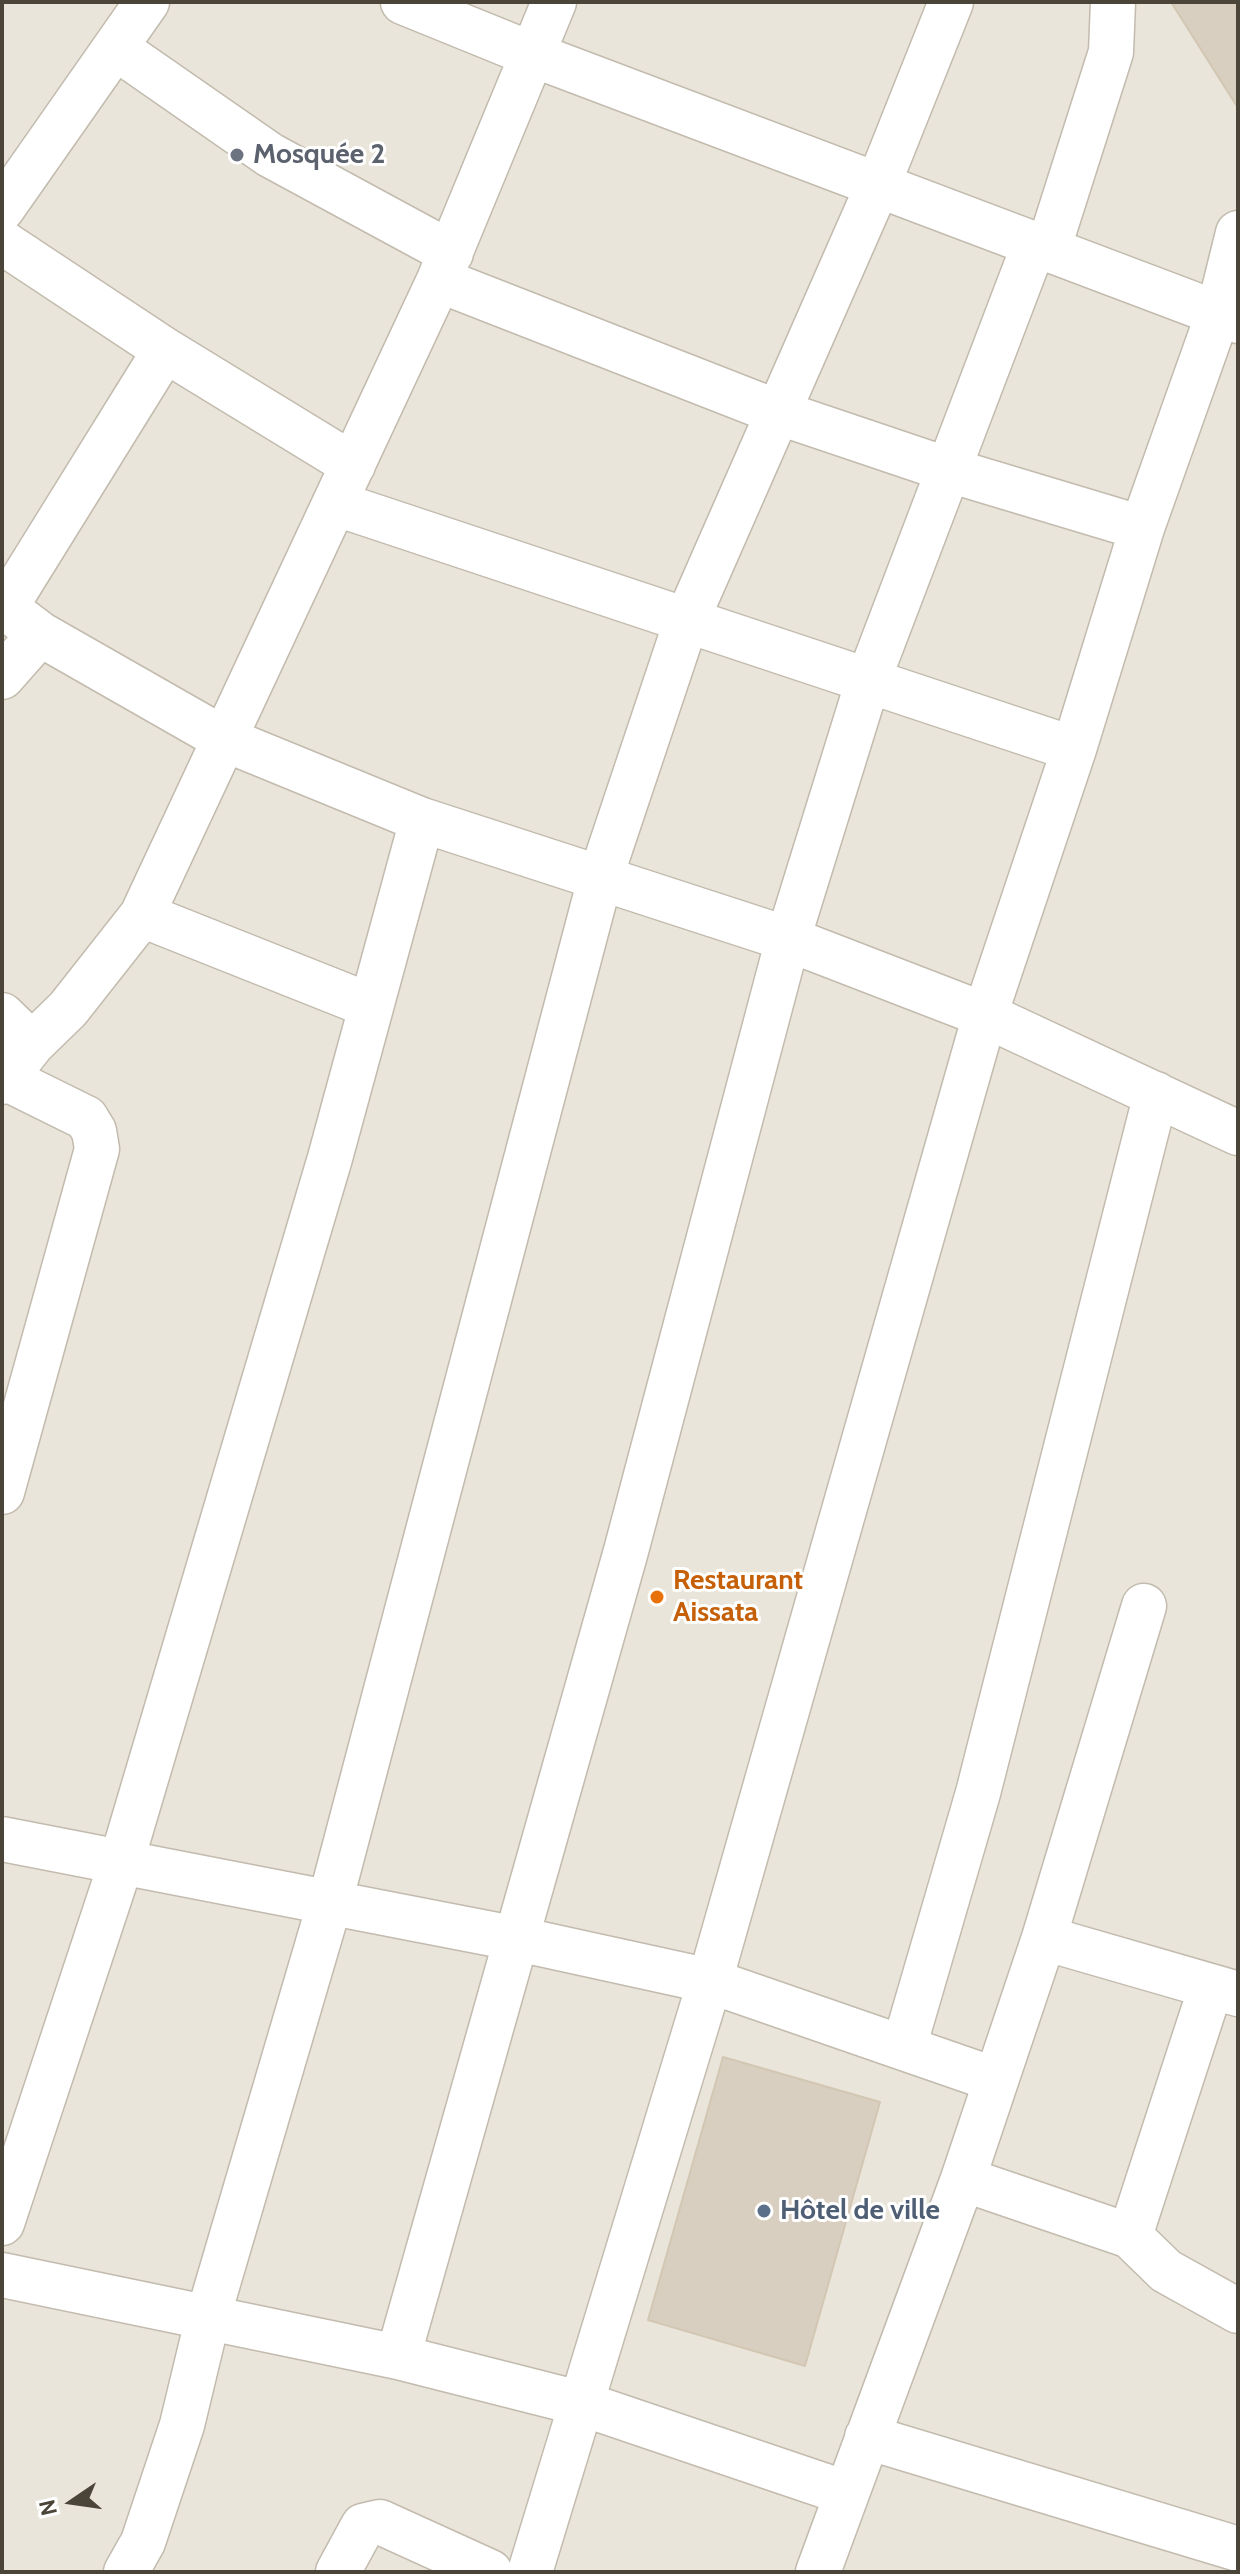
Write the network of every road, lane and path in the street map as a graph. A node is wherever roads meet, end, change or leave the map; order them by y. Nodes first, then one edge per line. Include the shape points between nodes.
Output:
1 (147, 2) edge
2 (403, 2) edge
3 (554, 2) edge
4 (951, 2) edge
5 (1113, 2) edge
6 (116, 48) junction
7 (531, 54) junction
8 (878, 185) junction
9 (2, 209) edge
10 (1238, 233) edge
11 (2, 242) edge
12 (1041, 248) junction
13 (445, 266) junction
14 (1228, 317) edge
15 (165, 350) junction
16 (777, 412) junction
17 (949, 470) junction
18 (345, 484) junction
19 (1142, 528) junction
20 (3, 606) edge
21 (686, 622) junction
22 (40, 634) junction
23 (2, 677) edge
24 (868, 681) junction
25 (224, 739) junction
26 (1074, 749) junction
27 (422, 820) junction
28 (600, 879) junction
29 (142, 915) junction
30 (788, 939) junction
31 (371, 1006) junction
32 (985, 1015) junction
33 (17, 1030) edge
34 (4, 1080) edge
35 (1156, 1094) junction
36 (1238, 1133) edge
37 (2, 1492) edge
38 (1144, 1606) dead end
39 (2, 1839) edge
40 (121, 1863) junction
41 (330, 1902) junction
42 (1044, 1938) junction
43 (518, 1939) junction
44 (710, 1981) junction
45 (1224, 1991) edge
46 (904, 2047) junction
47 (996, 2080) junction
48 (963, 2179) junction
49 (2, 2223) edge
50 (1130, 2236) junction
51 (2, 2275) edge
52 (1238, 2311) edge
53 (208, 2317) junction
54 (398, 2357) junction
55 (583, 2404) junction
56 (867, 2437) junction
57 (846, 2493) junction
58 (1238, 2549) edge
59 (126, 2572) edge
60 (338, 2572) edge
61 (490, 2572) edge
62 (530, 2572) edge
63 (818, 2572) edge

1 - 6 street
2 - 7 street
3 - 7 street
4 - 8 street
5 - 12 street via 1111,52
6 - 9 street
6 - 13 street via 270,155
7 - 8 street
7 - 13 street
8 - 12 street
8 - 16 street
10 - 14 street
11 - 15 street
12 - 14 street
12 - 17 street
13 - 16 street
13 - 18 street
14 - 19 street
15 - 18 street
15 - 20 street
16 - 17 street
16 - 21 street
17 - 19 street
17 - 24 street
18 - 21 street
18 - 25 street
19 - 26 street
20 - 22 street
21 - 24 street
21 - 28 street
22 - 23 street
22 - 25 street
24 - 26 street
24 - 30 street
25 - 27 street
25 - 29 street
26 - 32 street
27 - 28 street
27 - 31 street
28 - 30 street
28 - 41 street
29 - 31 street
29 - 33 street via 68,1009
30 - 32 street
30 - 43 street
31 - 40 street
32 - 35 street
32 - 44 street
33 - 34 street
34 - 37 street via 86,1118 97,1149
35 - 36 street
35 - 46 street via 978,1793
38 - 42 street
39 - 40 street
40 - 41 street
40 - 49 street
41 - 43 street
41 - 53 street
42 - 45 street
42 - 47 street
43 - 44 street
43 - 54 street
44 - 46 street
44 - 55 street
45 - 50 street
46 - 47 street
47 - 48 street
48 - 50 street
48 - 56 street
50 - 52 street via 1166,2271
51 - 53 street
53 - 54 street
53 - 59 street via 182,2425 143,2542
54 - 55 street
55 - 57 street
55 - 62 street
56 - 57 street
56 - 58 street
57 - 63 street
60 - 61 street via 363,2526 380,2522

